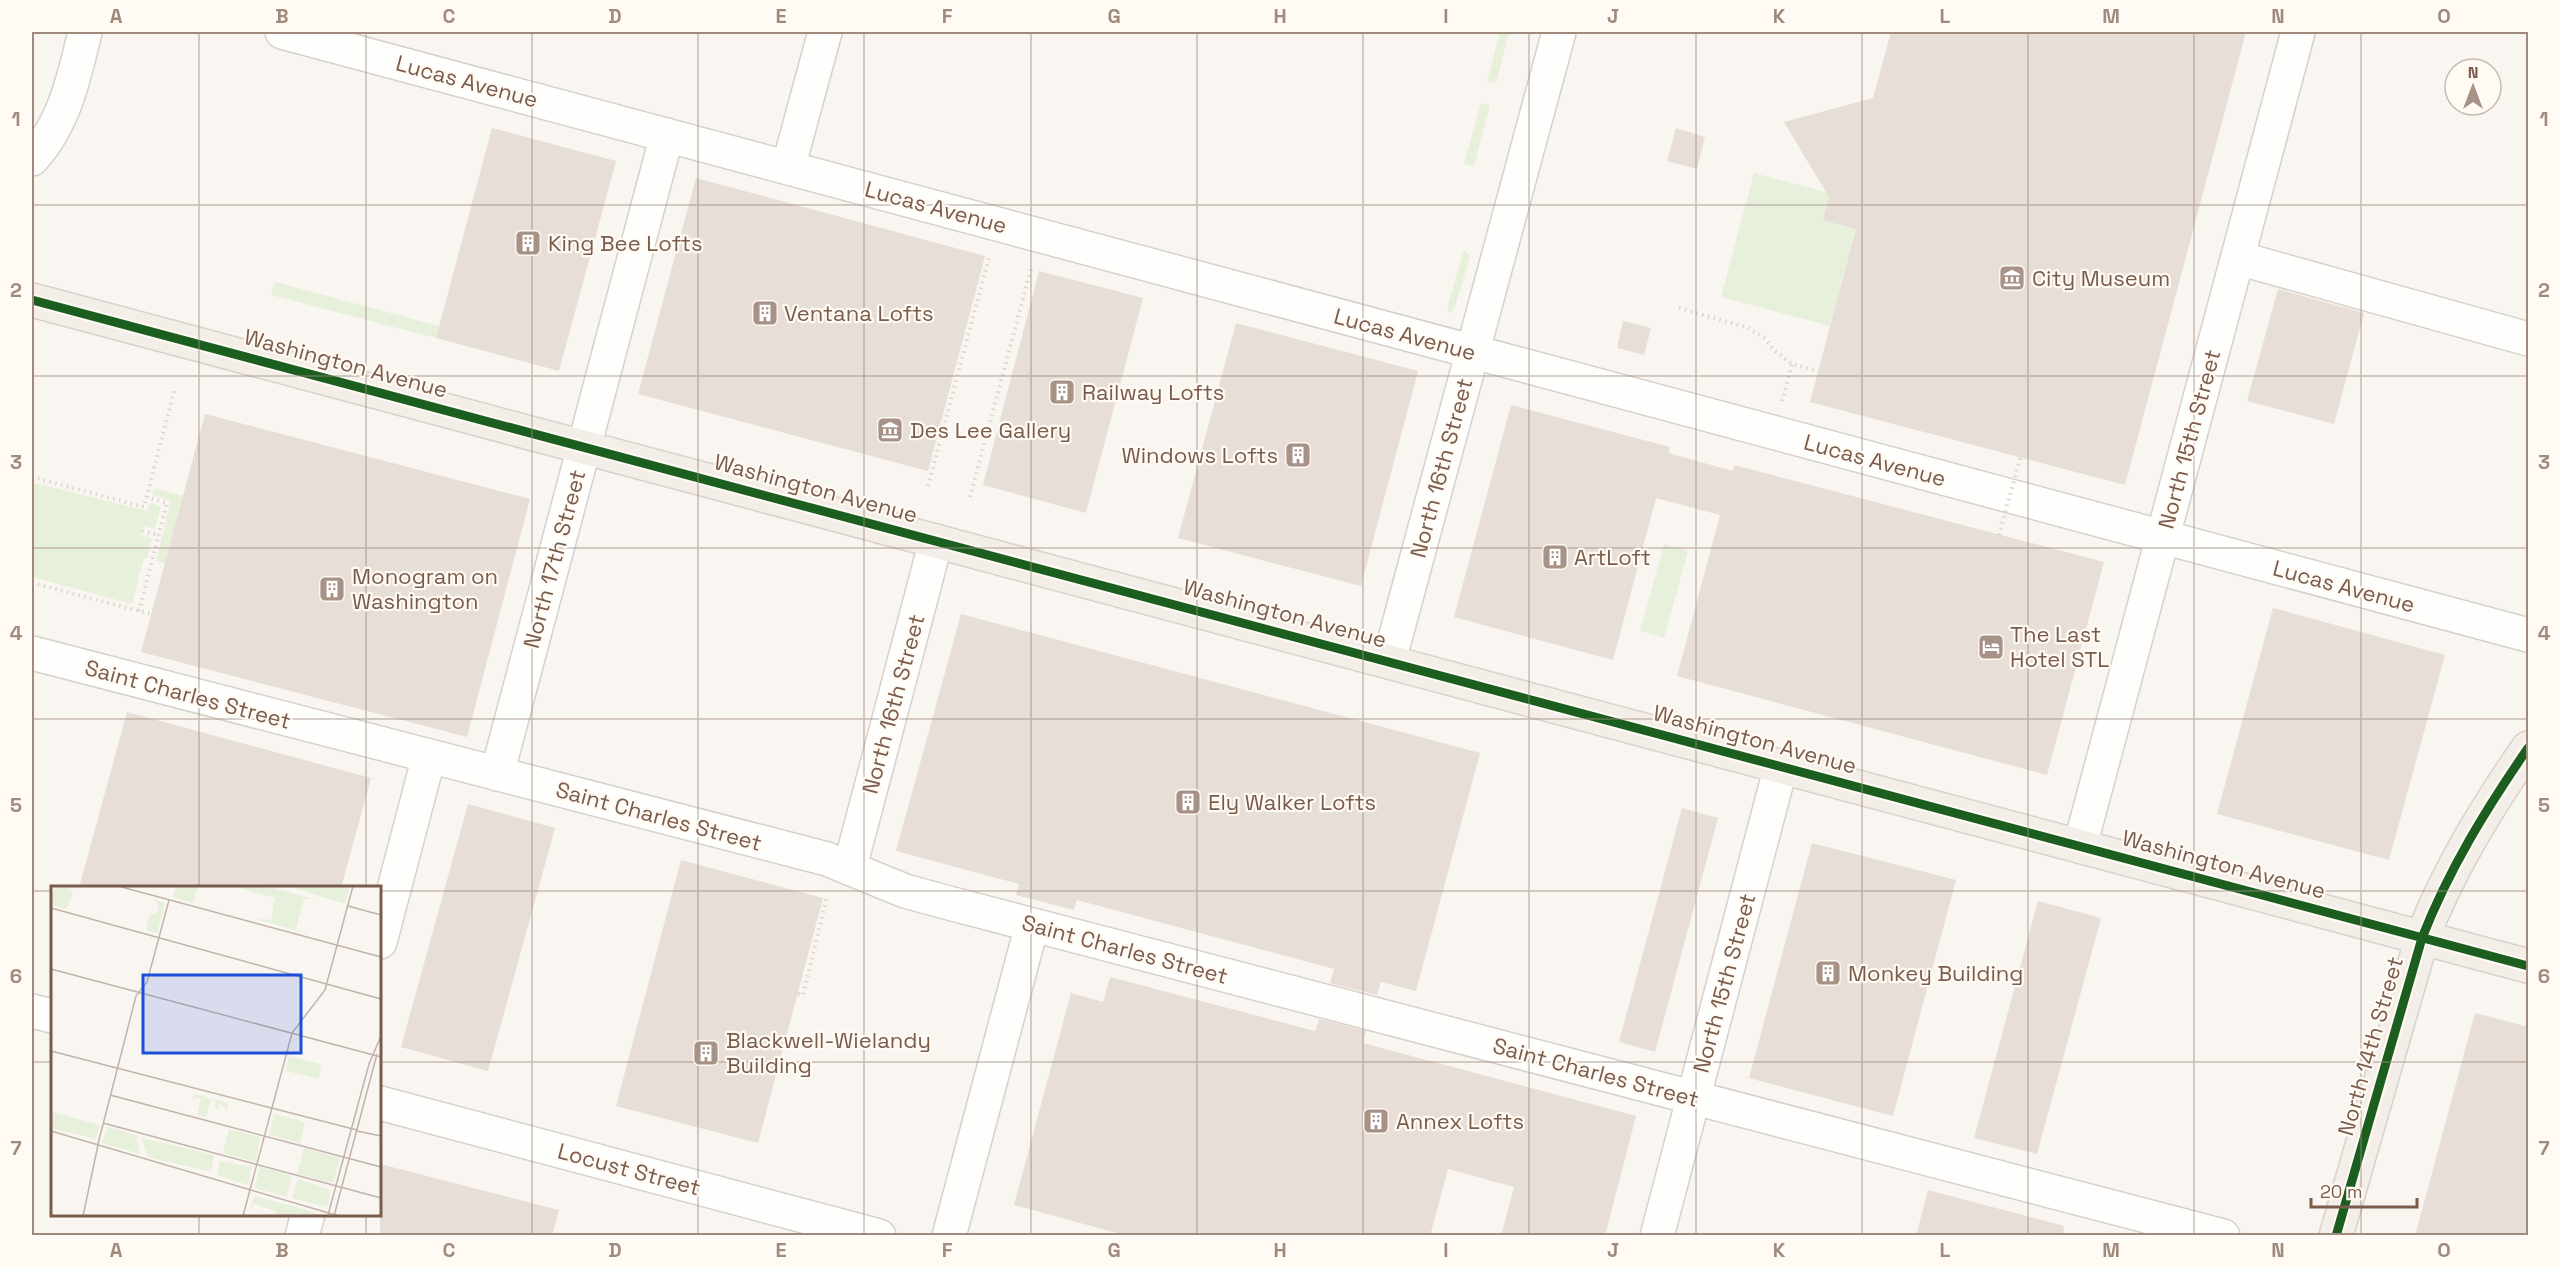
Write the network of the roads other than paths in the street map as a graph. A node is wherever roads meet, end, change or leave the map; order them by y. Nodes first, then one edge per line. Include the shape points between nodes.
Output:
1 (85, 32) edge
2 (282, 32) edge
3 (825, 32) edge
4 (1559, 32) edge
5 (2298, 32) edge
6 (667, 135) junction
7 (32, 159) edge
8 (788, 168) junction
9 (2238, 258) junction
10 (32, 300) edge
11 (2529, 339) edge
12 (1472, 352) junction
13 (584, 447) junction
14 (2163, 537) junction
15 (936, 541) junction
16 (2529, 635) edge
17 (32, 653) edge
18 (1389, 661) junction
19 (2529, 748) edge
20 (429, 756) junction
21 (1781, 766) junction
22 (496, 774) junction
23 (2080, 846) junction
24 (850, 867) junction
25 (1032, 925) junction
26 (381, 938) edge
27 (2422, 938) junction
28 (2529, 966) edge
29 (32, 1011) edge
30 (51, 1016) edge
31 (1693, 1097) junction
32 (381, 1103) edge
33 (308, 1216) edge
34 (302, 1236) edge
35 (879, 1236) edge
36 (949, 1236) edge
37 (1657, 1236) edge
38 (2223, 1236) edge
39 (2336, 1236) edge

1 - 7 street via 62,114
2 - 6 street, Lucas Avenue
3 - 8 street
4 - 12 street, North 16th Street
5 - 9 street, North 15th Street
6 - 8 street, Lucas Avenue
6 - 13 street, North 17th Street
8 - 12 street, Lucas Avenue
9 - 11 street
9 - 14 street, North 15th Street
10 - 13 main road, Washington Avenue
12 - 14 street, Lucas Avenue
12 - 18 street, North 16th Street
13 - 15 main road, Washington Avenue
13 - 22 street, North 17th Street
14 - 16 street, Lucas Avenue
14 - 23 street, North 15th Street
15 - 18 main road, Washington Avenue
15 - 24 street, North 16th Street
17 - 20 street, Saint Charles Street
18 - 21 main road, Washington Avenue
19 - 27 main road, North 14th Street via 2463,847
20 - 22 street, Saint Charles Street
20 - 26 street
21 - 23 main road, Washington Avenue
21 - 31 street, North 15th Street
22 - 24 street, Saint Charles Street
23 - 27 main road, Washington Avenue
24 - 25 street, Saint Charles Street via 905,891
25 - 31 street, Saint Charles Street
25 - 36 street
27 - 28 main road, Washington Avenue
27 - 39 main road, North 14th Street
29 - 30 street
31 - 37 street, North 15th Street
31 - 38 street, Saint Charles Street
32 - 35 street, Locust Street
33 - 34 street

